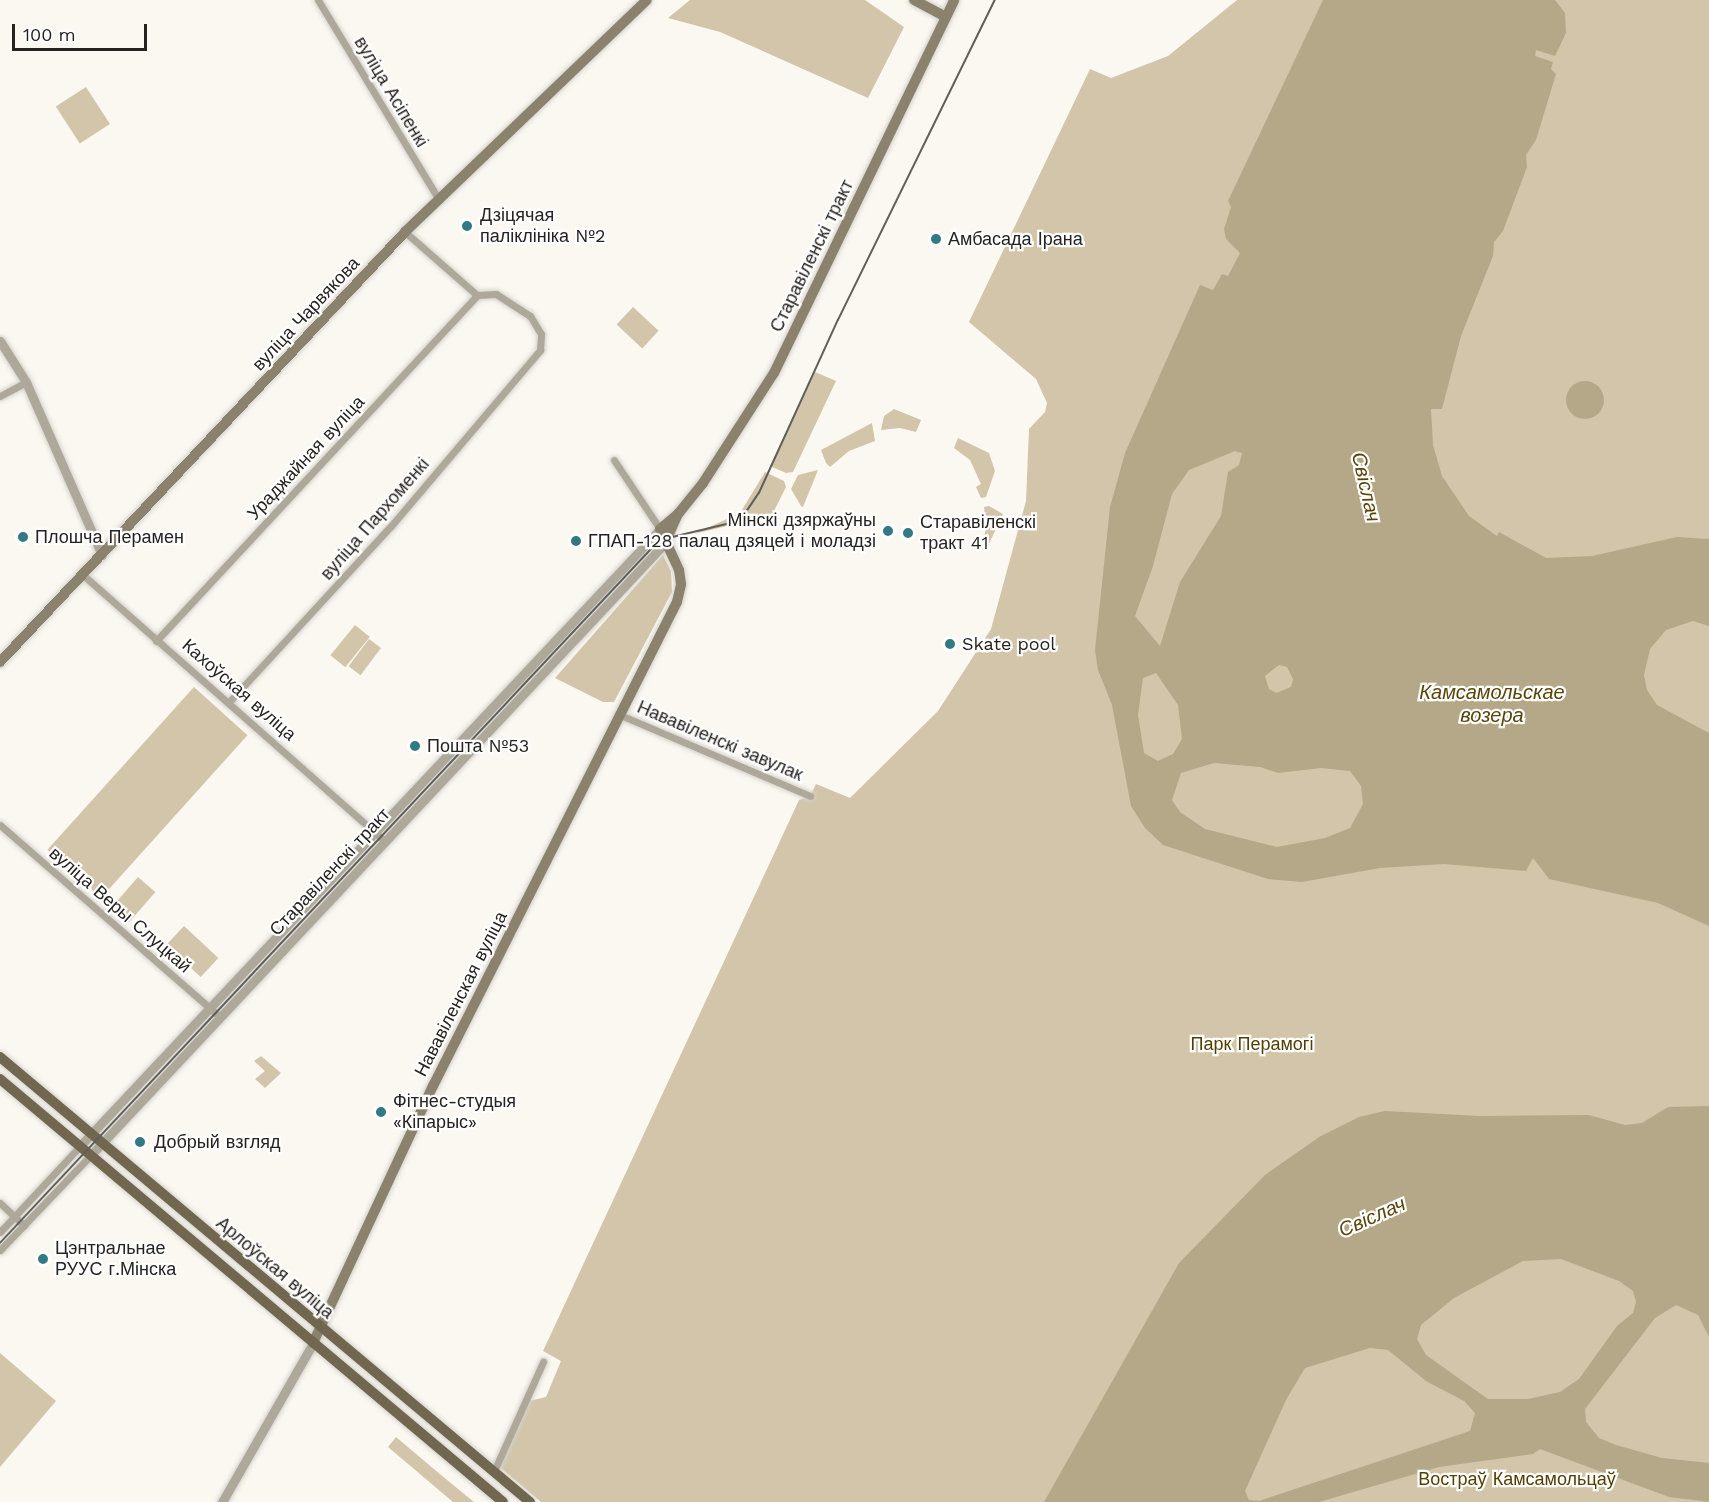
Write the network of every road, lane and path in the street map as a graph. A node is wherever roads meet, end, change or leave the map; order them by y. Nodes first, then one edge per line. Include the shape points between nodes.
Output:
1 (318, 0) edge
2 (647, 0) edge
3 (914, 0) edge
4 (954, 0) edge
5 (946, 17) junction
6 (439, 200) junction
7 (405, 232) junction
8 (477, 295) junction
9 (0, 341) edge
10 (26, 382) junction
11 (0, 396) edge
12 (614, 460) dead end
13 (678, 514) junction
14 (660, 529) junction
15 (665, 543) junction
16 (102, 555) junction
17 (83, 574) junction
18 (156, 641) junction
19 (0, 662) edge
20 (228, 703) junction
21 (618, 714) junction
22 (810, 796) dead end
23 (0, 825) edge
24 (374, 830) junction
25 (384, 840) junction
26 (209, 1008) junction
27 (220, 1017) junction
28 (0, 1057) edge
29 (0, 1079) edge
30 (91, 1135) junction
31 (103, 1144) junction
32 (78, 1148) junction
33 (89, 1157) junction
34 (153, 1186) junction
35 (141, 1199) junction
36 (0, 1203) edge
37 (15, 1217) junction
38 (24, 1225) junction
39 (0, 1232) edge
40 (0, 1250) edge
41 (321, 1328) junction
42 (313, 1343) junction
43 (543, 1362) dead end
44 (494, 1471) junction
45 (222, 1502) edge
46 (503, 1502) edge
47 (530, 1502) edge

1 - 6 street, вуліца Асіпенкі
2 - 6 main road, вуліца Чарвякова
3 - 5 main road
4 - 5 main road, Старавіленскі тракт
5 - 13 main road, Старавіленскі тракт via 774,373 703,483
6 - 7 main road, вуліца Чарвякова
7 - 8 street
7 - 16 main road, вуліца Чарвякова
8 - 18 street, Ураджайная вуліца
8 - 20 street, вуліца Пархоменкі via 496,294 530,316 542,334 540,350 391,526
9 - 10 street
10 - 11 street
10 - 16 street
12 - 14 street
13 - 14 main road, Старавіленскі тракт
13 - 15 main road, Старавіленскі тракт
14 - 15 main road, Нававіленская вуліца
14 - 24 street, Старавіленскі тракт
15 - 21 main road, Нававіленская вуліца via 679,570 680,592
15 - 25 street, Старавіленскі тракт
16 - 17 main road, вуліца Чарвякова
17 - 18 street, Кахоўская вуліца
17 - 19 main road, вуліца Чарвякова
18 - 20 street, Кахоўская вуліца
20 - 24 street, Кахоўская вуліца
21 - 22 street, Нававіленскі завулак
21 - 41 main road, Нававіленская вуліца via 394,1166
23 - 26 street, вуліца Веры Слуцкай
24 - 25 street, Кахоўская вуліца
24 - 26 street, Старавіленскі тракт
25 - 27 street, Старавіленскі тракт
26 - 27 street, вуліца Веры Слуцкай
26 - 30 street, Старавіленскі тракт
27 - 31 street, Старавіленскі тракт
28 - 30 main road, Арлоўская вуліца
29 - 32 main road, Арлоўская вуліца
30 - 31 main road, Арлоўская вуліца
30 - 32 street, Старавіленскі тракт
31 - 33 street, Старавіленскі тракт
31 - 34 main road, Арлоўская вуліца
32 - 33 main road, Арлоўская вуліца
32 - 37 street, Старавіленскі тракт
33 - 35 main road, Арлоўская вуліца
33 - 38 street, Старавіленскі тракт
34 - 35 main road via 142,1186
34 - 41 main road, Арлоўская вуліца
35 - 42 main road, Арлоўская вуліца
36 - 37 street
37 - 38 street
37 - 39 street, Старавіленскі тракт
38 - 40 street, Старавіленскі тракт
41 - 42 main road, Нававіленская вуліца
41 - 44 main road, Арлоўская вуліца
42 - 45 street, Нававіленская вуліца
42 - 46 main road, Арлоўская вуліца
43 - 44 street
44 - 47 main road, Арлоўская вуліца

